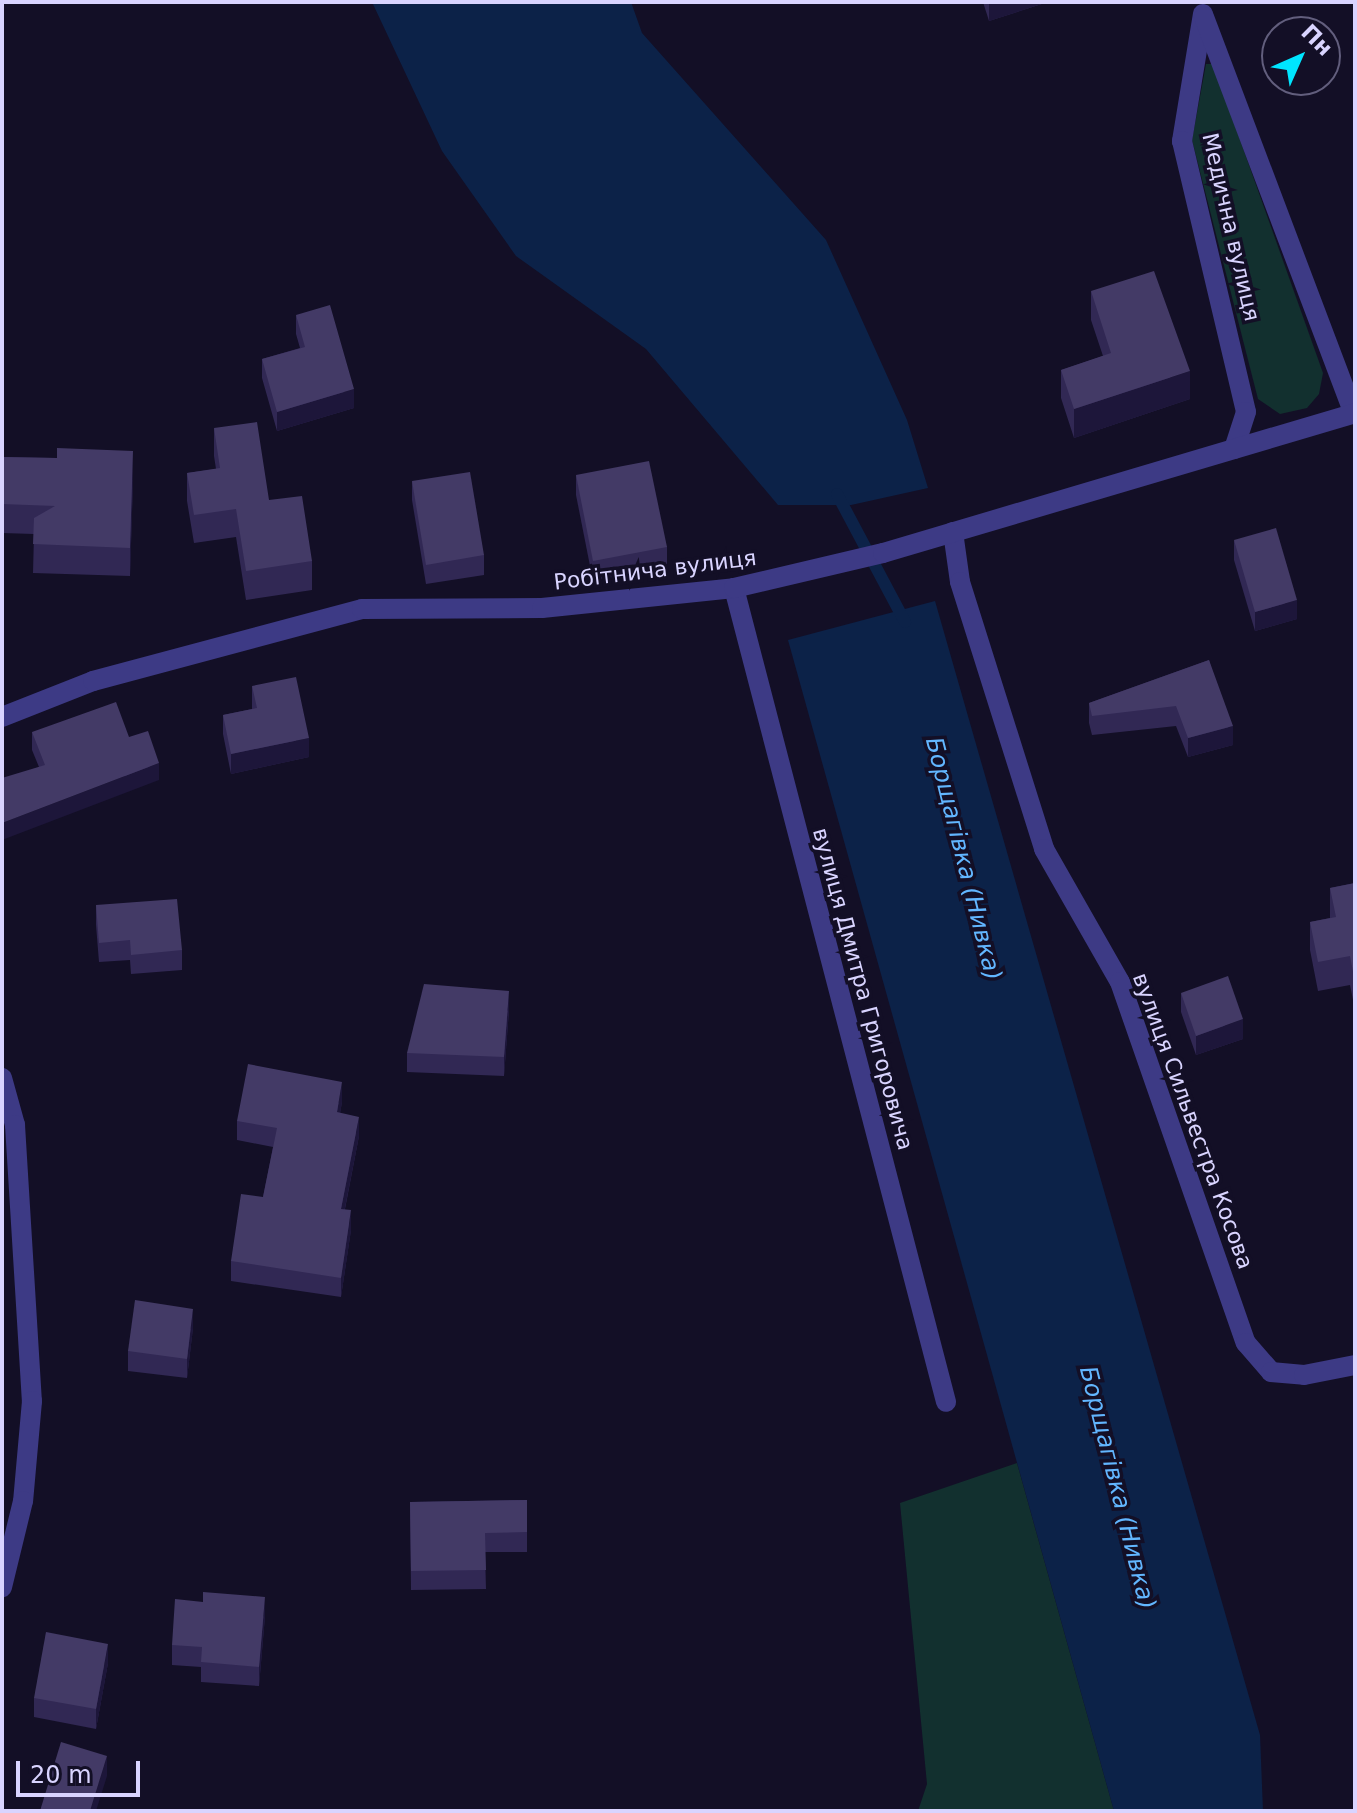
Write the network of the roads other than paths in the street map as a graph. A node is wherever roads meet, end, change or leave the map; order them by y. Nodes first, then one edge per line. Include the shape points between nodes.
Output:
1 (1202, 8) edge
2 (1355, 413) edge
3 (1234, 449) junction
4 (953, 532) junction
5 (734, 588) junction
6 (2, 717) edge
7 (2, 1078) edge
8 (1355, 1365) edge
9 (946, 1402) dead end
10 (2, 1587) edge

1 - 2 street, Медична вулиця
1 - 3 street, Медична вулиця via 1182,141 1246,412
2 - 3 street, Робітнича вулиця
3 - 4 street, Робітнича вулиця
4 - 5 street, Робітнича вулиця
4 - 8 street, вулиця Сильвестра Косова via 960,582 1044,849 1120,982 1246,1343 1271,1372 1304,1375
5 - 6 street, Робітнича вулиця via 542,608 362,609 93,681
5 - 9 street, вулиця Дмитра Григоровича
7 - 10 street via 15,1125 32,1401 23,1501

